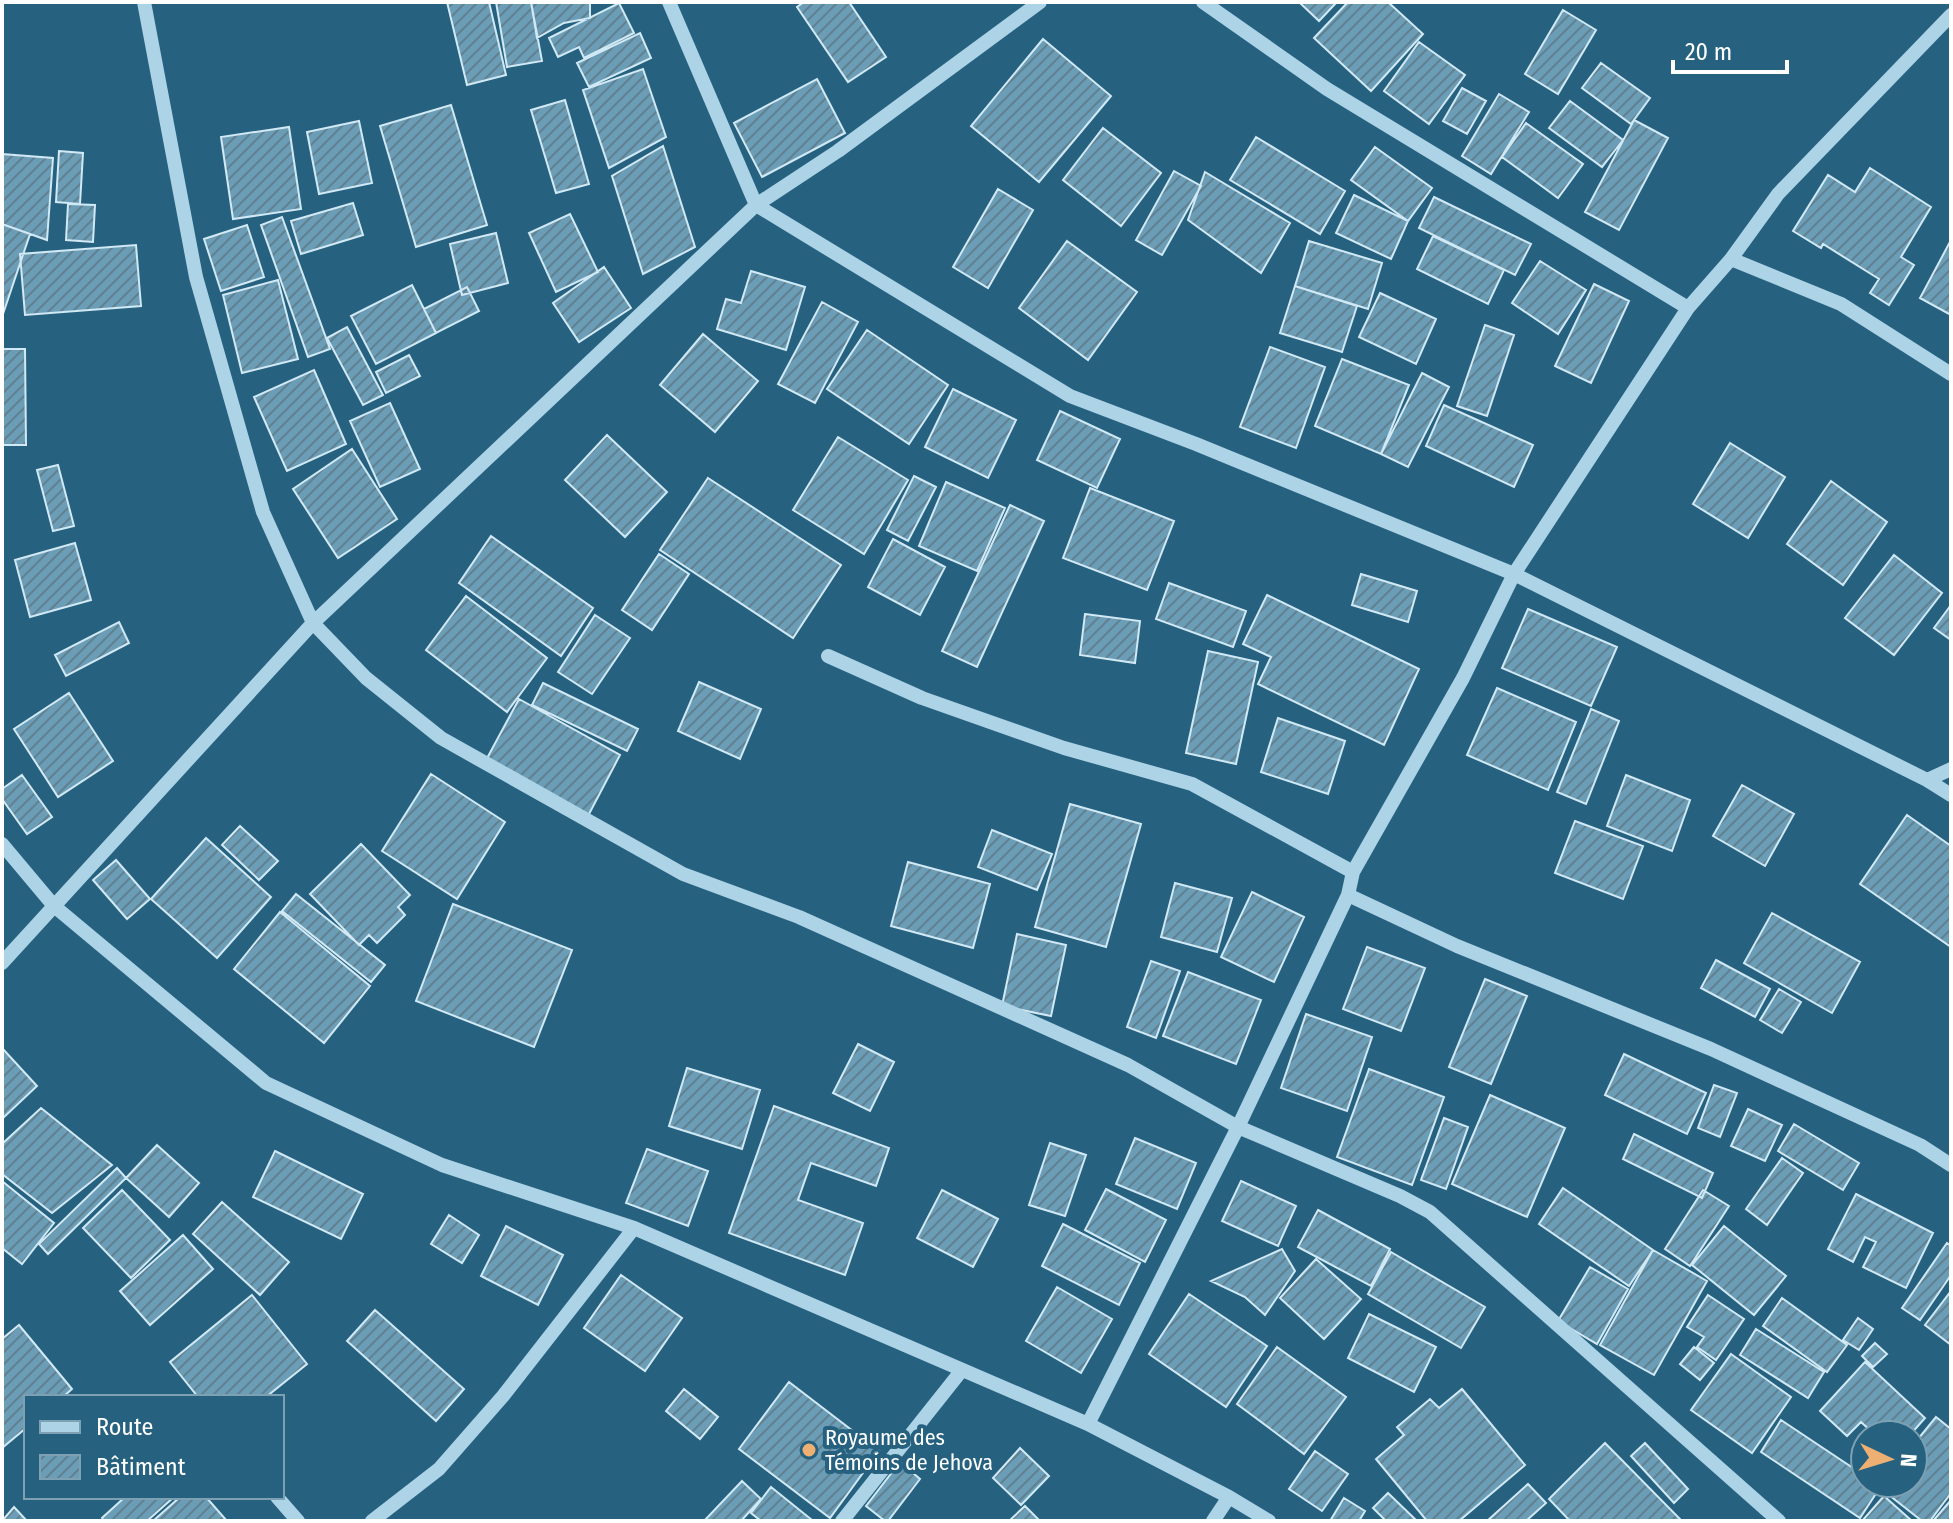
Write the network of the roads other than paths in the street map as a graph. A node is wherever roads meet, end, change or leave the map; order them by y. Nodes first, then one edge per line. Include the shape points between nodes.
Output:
1 (144, 2) edge
2 (669, 2) edge
3 (1040, 2) edge
4 (1203, 2) edge
5 (1951, 15) edge
6 (756, 205) junction
7 (1731, 259) junction
8 (1688, 308) junction
9 (1951, 374) edge
10 (1514, 574) junction
11 (313, 623) junction
12 (828, 656) dead end
13 (1951, 769) edge
14 (1927, 780) junction
15 (1951, 795) edge
16 (2, 844) edge
17 (1353, 872) junction
18 (1348, 895) junction
19 (54, 906) junction
20 (2, 963) edge
21 (1238, 1127) junction
22 (1951, 1165) edge
23 (634, 1228) junction
24 (962, 1370) junction
25 (1088, 1424) junction
26 (1229, 1497) junction
27 (279, 1499) edge
28 (298, 1521) edge
29 (372, 1521) edge
30 (842, 1521) edge
31 (1213, 1521) edge
32 (1269, 1521) edge
33 (1779, 1521) edge

1 - 11 street via 196,277 263,512
2 - 6 street
3 - 6 street
4 - 8 street via 1327,89
5 - 7 street via 1778,194
6 - 10 street via 1070,396
6 - 11 street
7 - 8 street
7 - 9 street via 1841,304
8 - 10 street
10 - 14 street
10 - 17 street via 1463,678
11 - 19 street
11 - 21 street via 366,678 441,738 683,874 799,917 1128,1065
12 - 17 street via 922,698 1064,748 1192,784
13 - 14 street
14 - 15 street
16 - 19 street
17 - 18 street
18 - 21 street
18 - 22 street via 1457,946 1711,1049 1920,1145
19 - 20 street
19 - 23 street via 266,1083 442,1165
21 - 25 street
21 - 33 street via 1430,1212
23 - 24 street
23 - 29 street via 439,1469
24 - 25 street
24 - 30 street
25 - 26 street
26 - 31 street
26 - 32 street
27 - 28 street

